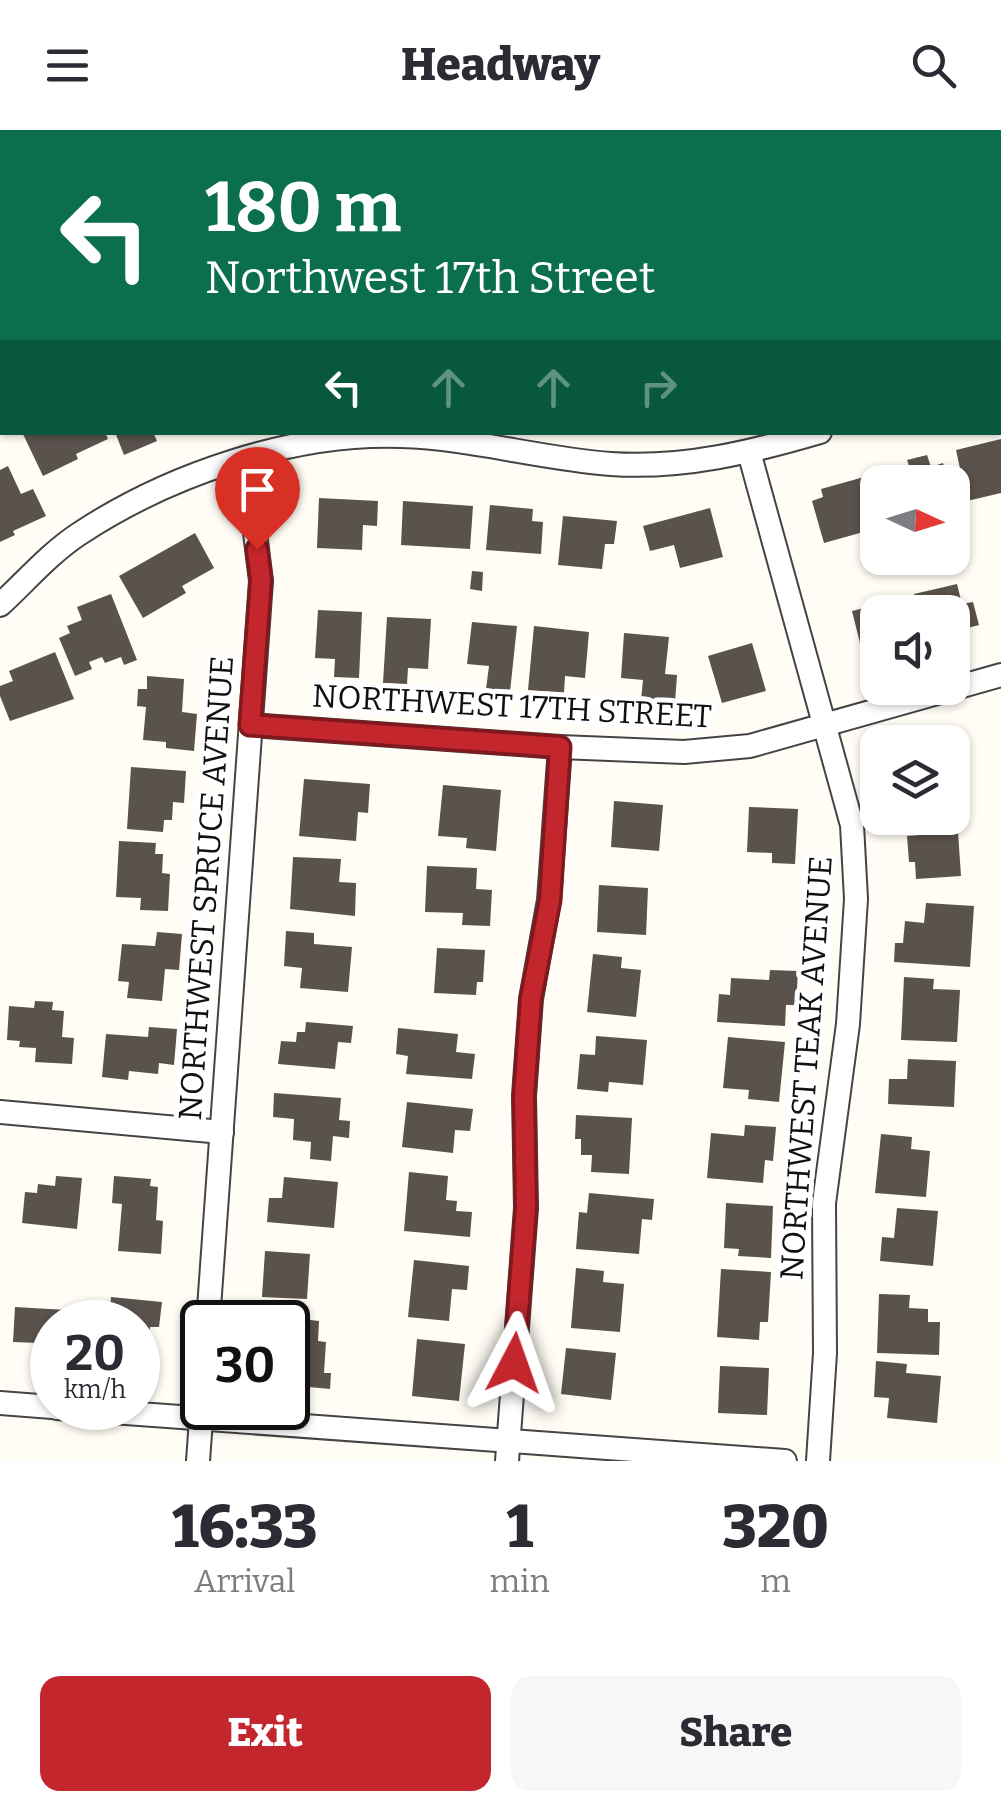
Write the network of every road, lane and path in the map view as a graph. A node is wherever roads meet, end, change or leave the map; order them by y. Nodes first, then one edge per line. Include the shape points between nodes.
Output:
1 (810, 435) edge
2 (750, 452) junction
3 (239, 460) junction
4 (0, 605) edge
5 (1001, 675) edge
6 (250, 725) junction
7 (823, 726) junction
8 (560, 747) junction
9 (0, 1112) edge
10 (222, 1132) junction
11 (210, 1300) edge
12 (0, 1403) edge
13 (30, 1405) edge
14 (310, 1424) edge
15 (200, 1430) edge
16 (508, 1451) edge
17 (198, 1461) edge
18 (786, 1461) edge
19 (818, 1461) edge

1 - 2 street
2 - 3 street via 613,464 401,436 330,440
2 - 7 street, NORTHWEST TEAK AVENUE
3 - 4 street via 152,492 76,536
3 - 6 street, NORTHWEST SPRUCE AVENUE via 261,580
5 - 7 street, NORTHWEST 17TH STREET
6 - 8 street, NORTHWEST 17TH STREET
6 - 10 street, NORTHWEST SPRUCE AVENUE
7 - 8 street, NORTHWEST 17TH STREET via 750,746 700,751
7 - 19 street, NORTHWEST TEAK AVENUE via 852,825 856,899 848,1024 824,1203
8 - 16 street via 550,900 531,998 526,1208
9 - 10 street
10 - 11 street, NORTHWEST SPRUCE AVENUE
12 - 13 street
14 - 16 street
15 - 17 street
16 - 18 street

